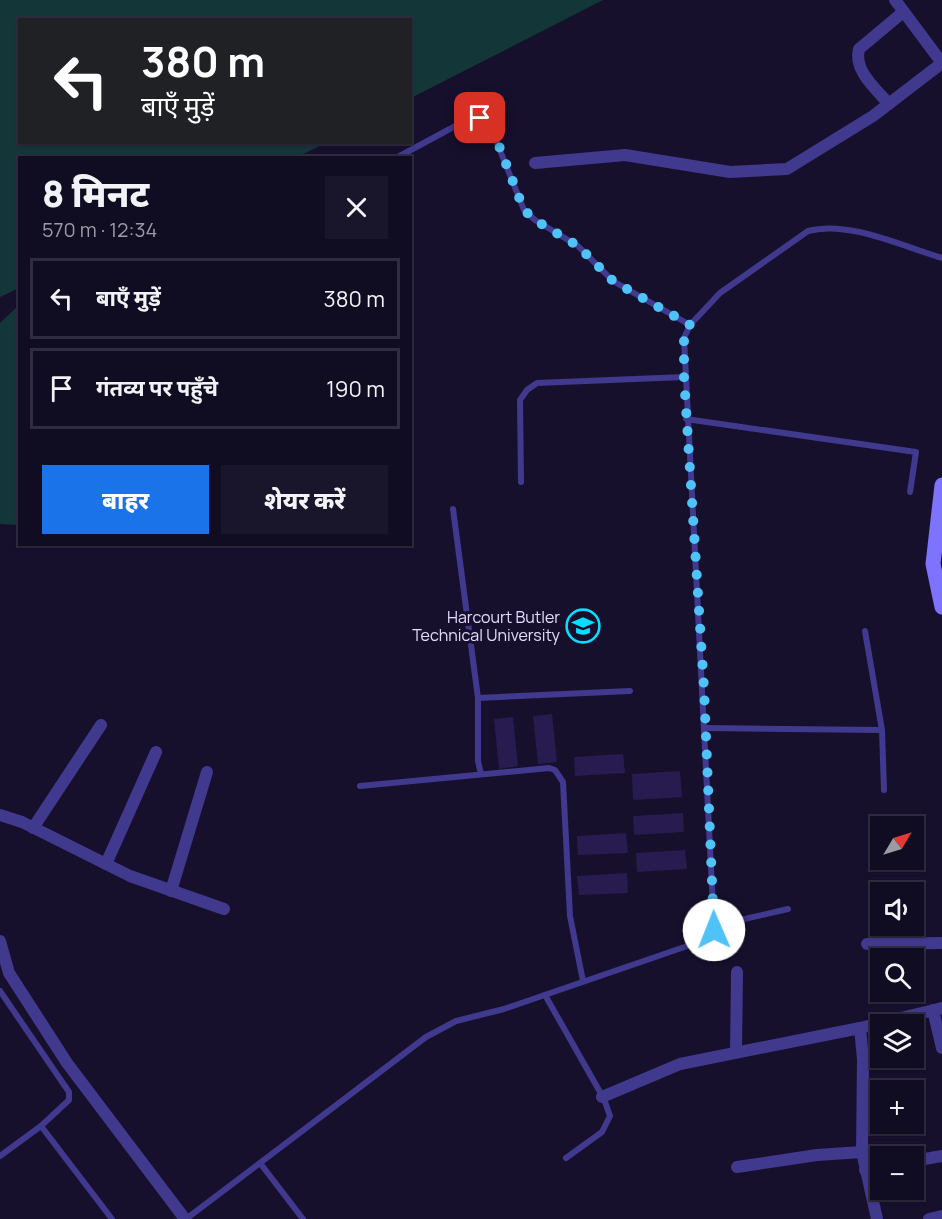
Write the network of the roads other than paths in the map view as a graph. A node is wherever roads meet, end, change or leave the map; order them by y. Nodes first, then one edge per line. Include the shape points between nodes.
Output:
1 (895, 0) edge
2 (902, 13) junction
3 (942, 63) edge
4 (889, 104) junction
5 (400, 156) edge
6 (535, 163) dead end
7 (942, 258) edge
8 (690, 325) junction
9 (684, 377) junction
10 (686, 419) junction
11 (521, 482) dead end
12 (942, 485) edge
13 (910, 492) dead end
14 (453, 509) dead end
15 (942, 607) edge
16 (865, 631) dead end
17 (630, 690) dead end
18 (478, 698) junction
19 (101, 725) dead end
20 (706, 728) junction
21 (882, 730) junction
22 (156, 752) dead end
23 (207, 772) dead end
24 (481, 774) junction
25 (360, 786) dead end
26 (884, 790) dead end
27 (0, 815) edge
28 (33, 828) junction
29 (106, 864) junction
30 (171, 891) junction
31 (224, 909) dead end
32 (788, 909) dead end
33 (714, 926) junction
34 (0, 941) edge
35 (867, 944) dead end
36 (942, 944) edge
37 (737, 972) dead end
38 (583, 981) junction
39 (0, 991) edge
40 (545, 995) junction
41 (938, 1009) edge
42 (860, 1028) junction
43 (942, 1048) edge
44 (736, 1051) junction
45 (602, 1097) junction
46 (41, 1126) junction
47 (862, 1152) junction
48 (0, 1156) edge
49 (942, 1156) edge
50 (566, 1158) dead end
51 (924, 1159) edge
52 (260, 1163) junction
53 (737, 1167) dead end
54 (870, 1169) edge
55 (865, 1170) junction
56 (942, 1216) edge
57 (112, 1219) edge
58 (185, 1219) edge
59 (303, 1219) edge
60 (877, 1219) edge
61 (929, 1219) edge

1 - 2 street
2 - 3 street
2 - 4 street via 858,53 859,66
3 - 4 street
4 - 6 street via 787,169 730,172 625,155
5 - 8 lane via 472,117 480,118 494,133 524,210 578,246 613,281
7 - 8 lane via 843,228 823,227 808,231 720,293
8 - 9 lane via 684,338
9 - 10 lane
9 - 11 lane via 537,383 520,400
10 - 13 lane via 916,452
10 - 20 lane
12 - 15 street via 933,564
14 - 18 lane
16 - 21 lane
17 - 18 lane
18 - 24 lane
19 - 28 street
20 - 21 lane
20 - 33 lane
21 - 26 lane
22 - 29 street
23 - 30 street
24 - 25 lane
24 - 38 lane via 549,768 561,776 570,916
27 - 28 street
28 - 29 street
29 - 30 street
30 - 31 street
32 - 33 lane
33 - 38 lane via 712,935 699,942
34 - 58 street via 6,975
35 - 36 street
37 - 44 street
38 - 40 lane
39 - 46 lane via 69,1092 69,1100
40 - 45 lane
40 - 52 lane via 456,1021 426,1037
41 - 42 street
41 - 43 street
42 - 44 street
42 - 47 street
44 - 45 street via 681,1064
45 - 50 lane via 610,1116 607,1125
46 - 48 lane
46 - 57 lane
47 - 53 street
47 - 55 street
49 - 51 street
52 - 58 lane
52 - 59 lane
54 - 55 street
55 - 60 street
56 - 61 street

